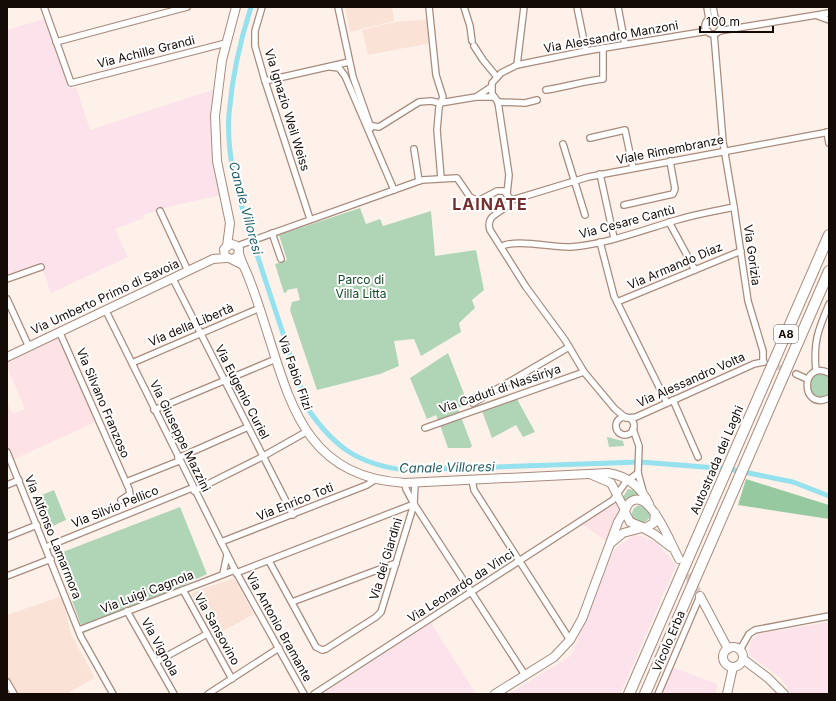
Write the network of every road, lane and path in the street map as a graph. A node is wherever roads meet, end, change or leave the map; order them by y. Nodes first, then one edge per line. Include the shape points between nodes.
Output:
1 (44, 7) edge
2 (187, 7) edge
3 (236, 7) edge
4 (262, 7) edge
5 (338, 7) edge
6 (429, 7) edge
7 (464, 7) edge
8 (524, 7) edge
9 (577, 7) edge
10 (618, 7) edge
11 (707, 7) edge
12 (713, 7) edge
13 (829, 13) edge
14 (816, 16) junction
15 (712, 19) junction
16 (829, 20) edge
17 (715, 30) junction
18 (56, 42) junction
19 (226, 43) junction
20 (625, 44) junction
21 (603, 48) junction
22 (586, 51) junction
23 (349, 62) junction
24 (517, 65) junction
25 (331, 67) junction
26 (351, 72) junction
27 (344, 74) junction
28 (495, 79) junction
29 (265, 81) junction
30 (491, 87) junction
31 (546, 90) dead end
32 (476, 97) junction
33 (496, 99) junction
34 (537, 100) dead end
35 (440, 103) junction
36 (369, 125) junction
37 (828, 132) edge
38 (590, 138) dead end
39 (829, 143) edge
40 (563, 144) dead end
41 (414, 149) dead end
42 (725, 151) junction
43 (670, 161) junction
44 (633, 168) junction
45 (600, 174) junction
46 (441, 178) junction
47 (419, 181) junction
48 (574, 181) junction
49 (394, 190) junction
50 (508, 197) junction
51 (476, 200) joint
52 (624, 206) dead end
53 (734, 207) junction
54 (160, 211) dead end
55 (585, 215) dead end
56 (310, 219) junction
57 (669, 222) junction
58 (272, 233) junction
59 (829, 235) edge
60 (614, 238) junction
61 (600, 242) junction
62 (501, 247) junction
63 (232, 248) junction
64 (741, 251) junction
65 (281, 259) dead end
66 (41, 267) dead end
67 (695, 270) junction
68 (188, 271) junction
69 (829, 271) edge
70 (7, 279) edge
71 (172, 279) junction
72 (7, 299) edge
73 (617, 302) junction
74 (260, 308) junction
75 (828, 308) edge
76 (106, 311) junction
77 (60, 332) junction
78 (199, 333) junction
79 (30, 347) junction
80 (569, 347) junction
81 (7, 357) edge
82 (276, 359) junction
83 (763, 362) joint
84 (132, 363) junction
85 (816, 371) junction
86 (584, 372) junction
87 (829, 373) edge
88 (796, 374) tunnel mouth
89 (807, 379) junction
90 (224, 380) junction
91 (829, 398) edge
92 (670, 401) junction
93 (473, 403) dead end
94 (615, 409) junction
95 (154, 410) junction
96 (627, 418) junction
97 (617, 422) junction
98 (248, 427) junction
99 (425, 428) dead end
100 (633, 429) junction
101 (306, 432) junction
102 (628, 435) junction
103 (639, 446) junction
104 (7, 452) edge
105 (263, 456) junction
106 (698, 457) dead end
107 (179, 459) junction
108 (588, 473) junction
109 (638, 473) junction
110 (376, 479) junction
111 (19, 480) junction
112 (472, 480) junction
113 (629, 480) junction
114 (126, 482) junction
115 (405, 483) junction
116 (415, 483) junction
117 (7, 485) edge
118 (193, 489) junction
119 (618, 494) junction
120 (644, 495) junction
121 (121, 500) dead end
122 (414, 504) junction
123 (649, 504) junction
124 (626, 510) junction
125 (655, 513) junction
126 (293, 515) junction
127 (37, 525) junction
128 (642, 528) junction
129 (7, 537) edge
130 (221, 542) junction
131 (610, 544) junction
132 (46, 547) junction
133 (674, 550) junction
134 (227, 554) junction
135 (51, 559) junction
136 (679, 559) tunnel mouth
137 (521, 560) junction
138 (269, 561) junction
139 (396, 563) junction
140 (236, 572) junction
141 (223, 574) junction
142 (7, 576) edge
143 (183, 590) junction
144 (472, 592) junction
145 (700, 596) joint
146 (292, 602) junction
147 (127, 612) junction
148 (829, 616) edge
149 (79, 630) junction
150 (207, 634) junction
151 (570, 640) junction
152 (279, 648) junction
153 (728, 649) junction
154 (740, 650) junction
155 (743, 659) junction
156 (156, 662) junction
157 (732, 667) junction
158 (523, 676) junction
159 (232, 679) junction
160 (7, 682) edge
161 (14, 694) edge
162 (113, 694) edge
163 (174, 694) edge
164 (209, 694) edge
165 (304, 694) edge
166 (314, 694) edge
167 (495, 694) edge
168 (629, 694) edge
169 (645, 694) edge
170 (658, 694) edge
171 (727, 694) edge
172 (784, 694) edge

1 - 18 street
2 - 18 street
3 - 19 street
4 - 29 street, Via Ignazio Weil Weiss via 254,36
5 - 23 street
6 - 35 street via 436,75 443,97
7 - 28 street via 473,43
8 - 24 street
9 - 22 street
10 - 20 street
11 - 15 street
12 - 15 street
13 - 14 street, Via Alessandro Manzoni
14 - 16 street
14 - 17 street, Via Alessandro Manzoni
15 - 17 street via 719,21
15 - 17 street, Via Gorizia via 706,23
17 - 20 street, Via Alessandro Manzoni
17 - 42 street, Via Gorizia
18 - 19 street, Via Achille Grandi via 70,83
19 - 63 street via 217,91 215,124 217,162 229,216
20 - 21 street, Via Alessandro Manzoni
21 - 22 street, Via Alessandro Manzoni
21 - 31 street via 603,79
22 - 24 street, Via Alessandro Manzoni
23 - 25 street
23 - 26 street
24 - 28 street, Via Alessandro Manzoni
25 - 27 street via 339,68
25 - 29 street
26 - 27 street
26 - 36 street
27 - 36 street
28 - 30 street
29 - 56 street, Via Ignazio Weil Weiss
30 - 32 street
30 - 33 street
32 - 33 street
32 - 35 street
33 - 34 street via 525,103
33 - 50 street via 509,175
35 - 36 street via 419,102 379,127
35 - 46 street via 437,130
36 - 49 street
37 - 39 street
37 - 42 street, Viale Rimembranze
38 - 44 street via 625,130
40 - 48 street
41 - 47 street
42 - 43 street, Viale Rimembranze
42 - 53 street, Via Gorizia
43 - 44 street, Viale Rimembranze
43 - 52 street via 675,193
44 - 45 street, Viale Rimembranze
45 - 48 street, Viale Rimembranze
45 - 60 street
46 - 47 street, Via Umberto Primo di Savoia
46 - 51 street, Via Umberto Primo di Savoia via 459,179 470,197
47 - 49 street, Via Umberto Primo di Savoia
48 - 50 street, Viale Rimembranze via 518,199
48 - 55 street
49 - 56 street, Via Umberto Primo di Savoia
50 - 51 street, Viale Rimembranze via 499,190 482,200
50 - 62 street via 506,207 489,221 490,230
53 - 57 street, Via Cesare Cantù
53 - 64 street, Via Gorizia
54 - 68 street
56 - 58 street, Via Umberto Primo di Savoia
57 - 60 street, Via Cesare Cantù
57 - 67 street
58 - 63 street, Via Umberto Primo di Savoia
58 - 65 street
59 - 168 highway, Autostrada dei Laghi / A8
60 - 61 street, Via Cesare Cantù
61 - 62 street, Via Cesare Cantù via 568,247 529,244
61 - 73 street
62 - 80 street
63 - 68 street, Via Umberto Primo di Savoia
63 - 74 street, Via Fabio Filzi via 243,265
64 - 67 street, Via Armando Diaz
64 - 83 street, Via Gorizia via 748,301 763,351
66 - 70 street
67 - 73 street, Via Armando Diaz
68 - 71 street, Via Umberto Primo di Savoia
69 - 169 highway, A8
71 - 76 street, Via Umberto Primo di Savoia
71 - 78 street, Via Eugenio Curiel
72 - 79 street
73 - 92 street
74 - 78 street, Via della Libertà
74 - 82 street, Via Fabio Filzi
75 - 85 street via 817,334
76 - 77 street, Via Umberto Primo di Savoia
76 - 84 street, Via Giuseppe Mazzini
77 - 79 street, Via Umberto Primo di Savoia
77 - 114 street, Via Silvano Franzoso
78 - 84 street, Via della Libertà
78 - 90 street, Via Eugenio Curiel
79 - 81 street, Via Umberto Primo di Savoia
80 - 86 street
80 - 93 street
82 - 90 street
82 - 101 street, Via Fabio Filzi via 294,412
83 - 92 street, Via Alessandro Volta
84 - 95 street, Via Giuseppe Mazzini
85 - 87 street
85 - 89 street
86 - 94 street
86 - 99 street, Via Caduti di Nassiriya
88 - 89 street
89 - 91 street via 806,388 811,396 819,400
90 - 95 street
90 - 98 street, Via Eugenio Curiel
92 - 96 street, Via Alessandro Volta via 636,417
92 - 106 street
94 - 96 street
94 - 97 street
95 - 107 street, Via Giuseppe Mazzini
96 - 97 street via 621,418
96 - 100 street via 633,423
97 - 102 street via 617,431 622,435
98 - 105 street, Via Eugenio Curiel
98 - 107 street
100 - 102 street
100 - 103 street
101 - 105 street, Via Silvio Pellico
101 - 110 street, Via Fabio Filzi via 343,466
102 - 103 street
103 - 109 street
104 - 111 street, Via Alfonso Lamarmora
105 - 118 street, Via Silvio Pellico
105 - 126 street, Via Eugenio Curiel
107 - 114 street
107 - 118 street, Via Giuseppe Mazzini
108 - 112 street, Via Fabio Filzi
108 - 113 street, Via Fabio Filzi via 616,474
108 - 119 street, Via Fabio Filzi via 608,481
109 - 113 street, Via Leonardo da Vinci
109 - 120 street
110 - 115 street, Via Fabio Filzi
110 - 126 street, Via Enrico Toti
111 - 117 street
111 - 127 street, Via Alfonso Lamarmora
112 - 116 street, Via Fabio Filzi
112 - 137 street via 474,490
113 - 119 street, Via Leonardo da Vinci
113 - 120 street, Via Fabio Filzi
114 - 121 street via 130,494
115 - 116 street, Via Fabio Filzi
115 - 122 street
116 - 122 street, Via dei Giardini
118 - 130 street, Via Giuseppe Mazzini
118 - 132 street, Via Silvio Pellico
119 - 124 street, Via Fabio Filzi
119 - 137 street, Via Leonardo da Vinci via 606,505
120 - 123 street, Via Fabio Filzi
122 - 138 street, Via Luigi Cagnola
122 - 139 street, Via dei Giardini
122 - 144 street
123 - 124 street via 644,500 634,500 629,503
123 - 125 street
124 - 128 street via 628,520
124 - 131 street via 620,517
125 - 128 street via 654,523 650,527
125 - 133 street
126 - 130 street, Via Enrico Toti
127 - 129 street
127 - 132 street, Via Alfonso Lamarmora
128 - 131 street via 623,533
128 - 133 street via 660,537
130 - 134 street, Via Giuseppe Mazzini
131 - 151 street via 576,631
132 - 135 street, Via Alfonso Lamarmora
133 - 136 street
134 - 140 street, Via Giuseppe Mazzini
134 - 141 street
135 - 142 street
135 - 149 street, Via Alfonso Lamarmora
137 - 144 street, Via Leonardo da Vinci
137 - 151 street
138 - 140 street, Via Luigi Cagnola
138 - 146 street, Via dei Giardini
139 - 146 street
139 - 146 street, Via dei Giardini via 384,605 376,617 324,649 316,647
140 - 141 street, Via Luigi Cagnola
140 - 152 street, Via Antonio Bramante
141 - 143 street, Via Luigi Cagnola
143 - 147 street, Via Luigi Cagnola
143 - 150 street, Via Sansovino
144 - 158 street
144 - 166 street, Via Leonardo da Vinci
145 - 153 street
145 - 170 street, Vicolo Erba
147 - 149 street, Via Luigi Cagnola
147 - 156 street, Via Vignola
148 - 154 street via 755,630 749,634
149 - 162 street, Via Alfonso Lamarmora
150 - 156 street
150 - 159 street, Via Sansovino
151 - 158 street via 562,649
152 - 159 street
152 - 165 street, Via Antonio Bramante
153 - 154 street
153 - 157 street via 724,661
154 - 155 street
155 - 157 street via 738,666
155 - 172 street
156 - 163 street, Via Vignola
157 - 171 street
158 - 167 street
159 - 164 street
160 - 161 street

